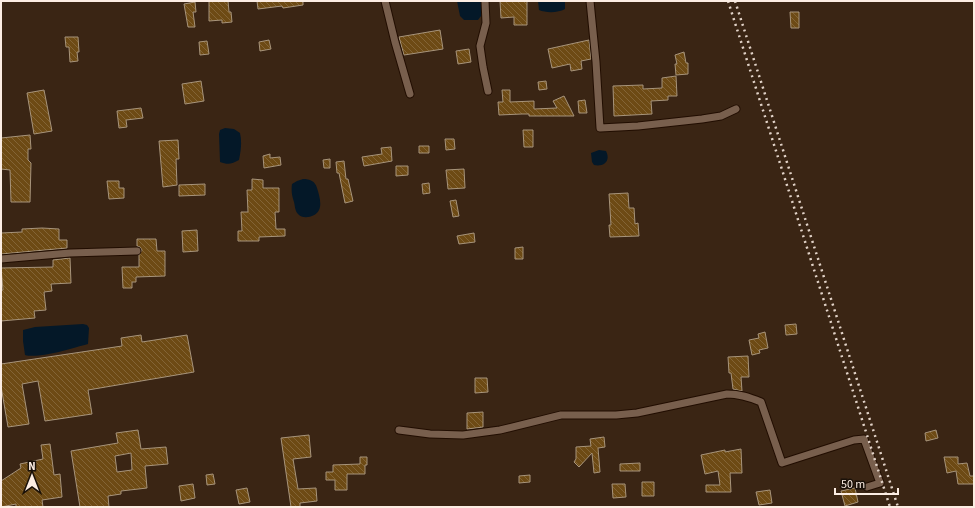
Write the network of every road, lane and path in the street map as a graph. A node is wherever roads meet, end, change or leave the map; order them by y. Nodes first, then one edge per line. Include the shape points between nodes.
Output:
1 (385, 1) edge
2 (485, 1) edge
3 (590, 1) edge
4 (488, 91) dead end
5 (410, 94) dead end
6 (736, 109) dead end
7 (137, 251) dead end
8 (1, 259) edge
9 (399, 430) dead end
10 (867, 487) dead end

1 - 5 street
2 - 4 street via 486,23 480,46
3 - 6 street via 600,128 702,120 721,116
7 - 8 street
9 - 10 street via 463,435 500,430 561,416 637,413 727,394 738,394 761,402 782,464 864,439 880,483

